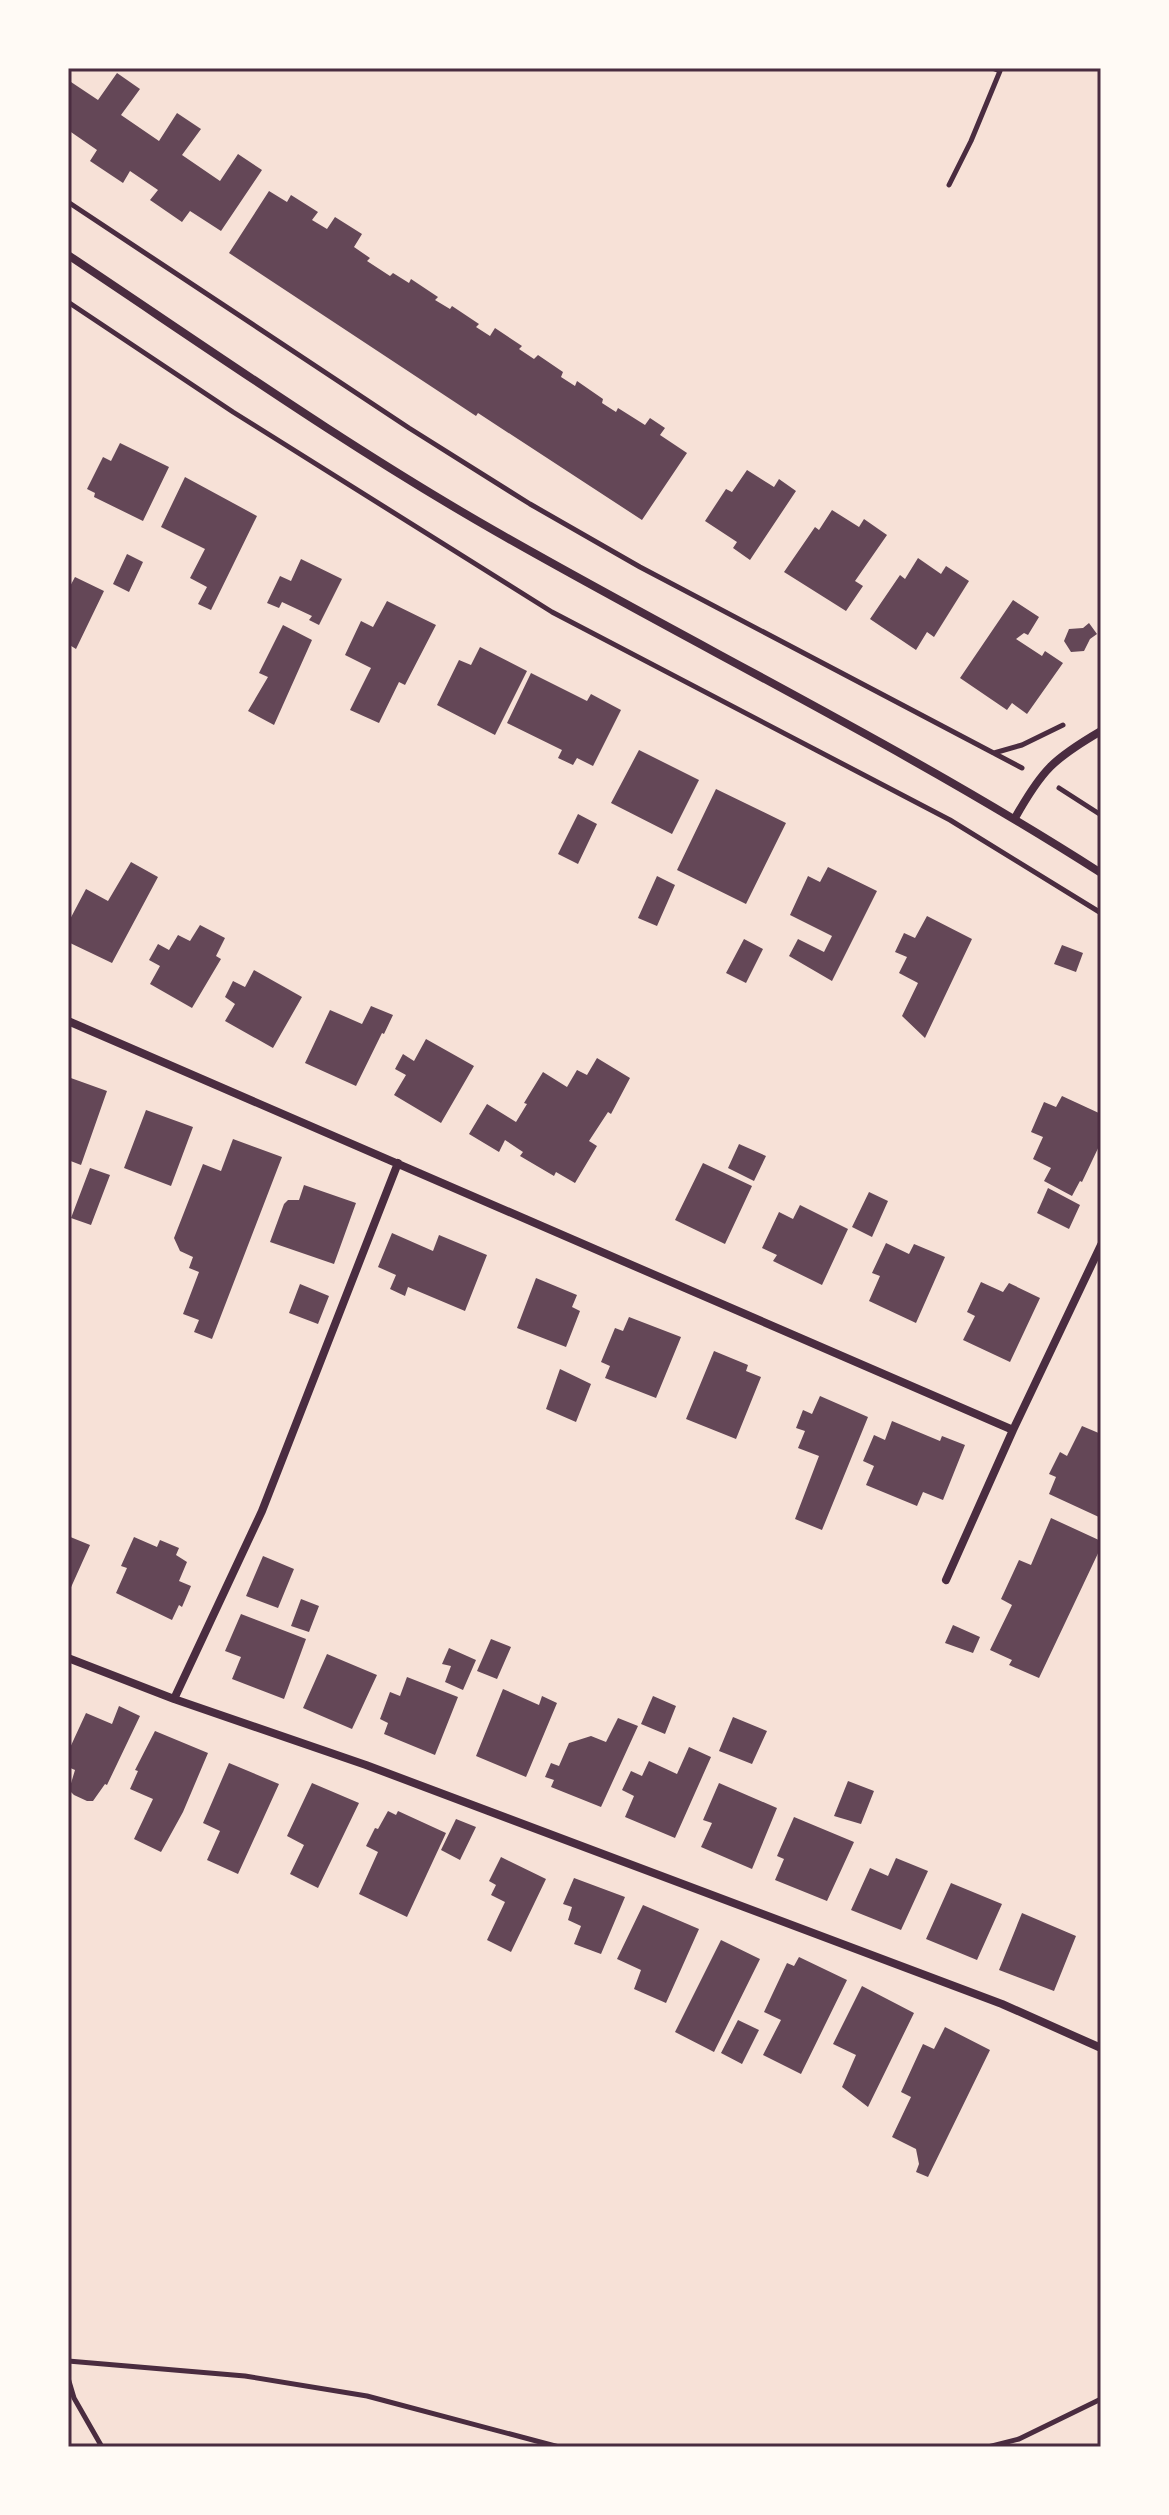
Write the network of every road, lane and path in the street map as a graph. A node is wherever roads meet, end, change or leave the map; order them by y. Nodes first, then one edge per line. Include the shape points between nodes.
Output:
1 (992, 68) edge
2 (1001, 70) edge
3 (949, 185) dead end
4 (68, 202) edge
5 (68, 255) edge
6 (68, 302) edge
7 (1074, 719) dead end
8 (1101, 731) edge
9 (993, 753) junction
10 (1039, 777) junction
11 (1101, 815) edge
12 (1015, 818) junction
13 (1101, 873) edge
14 (1101, 913) edge
15 (68, 1021) edge
16 (398, 1163) junction
17 (1101, 1245) edge
18 (1013, 1430) junction
19 (946, 1580) dead end
20 (68, 1658) edge
21 (174, 1699) junction
22 (1101, 2048) edge
23 (68, 2361) edge
24 (68, 2378) edge
25 (1101, 2399) edge
26 (533, 2439) junction
27 (102, 2447) edge
28 (540, 2447) edge
29 (559, 2447) edge
30 (988, 2447) edge

1 - 2 path
2 - 3 path
4 - 9 path via 530,504
5 - 12 street via 312,418 494,530
6 - 14 path via 552,612 950,820
7 - 9 path
8 - 10 street
9 - 10 path
10 - 11 path
10 - 12 street
12 - 13 street
15 - 16 street
16 - 18 street
16 - 21 street via 262,1511
17 - 18 street
18 - 19 street
20 - 21 street
21 - 22 street via 366,1765 973,1994
23 - 26 path via 245,2376 367,2396
24 - 27 path
25 - 30 path via 1019,2439
26 - 28 path
26 - 29 path

